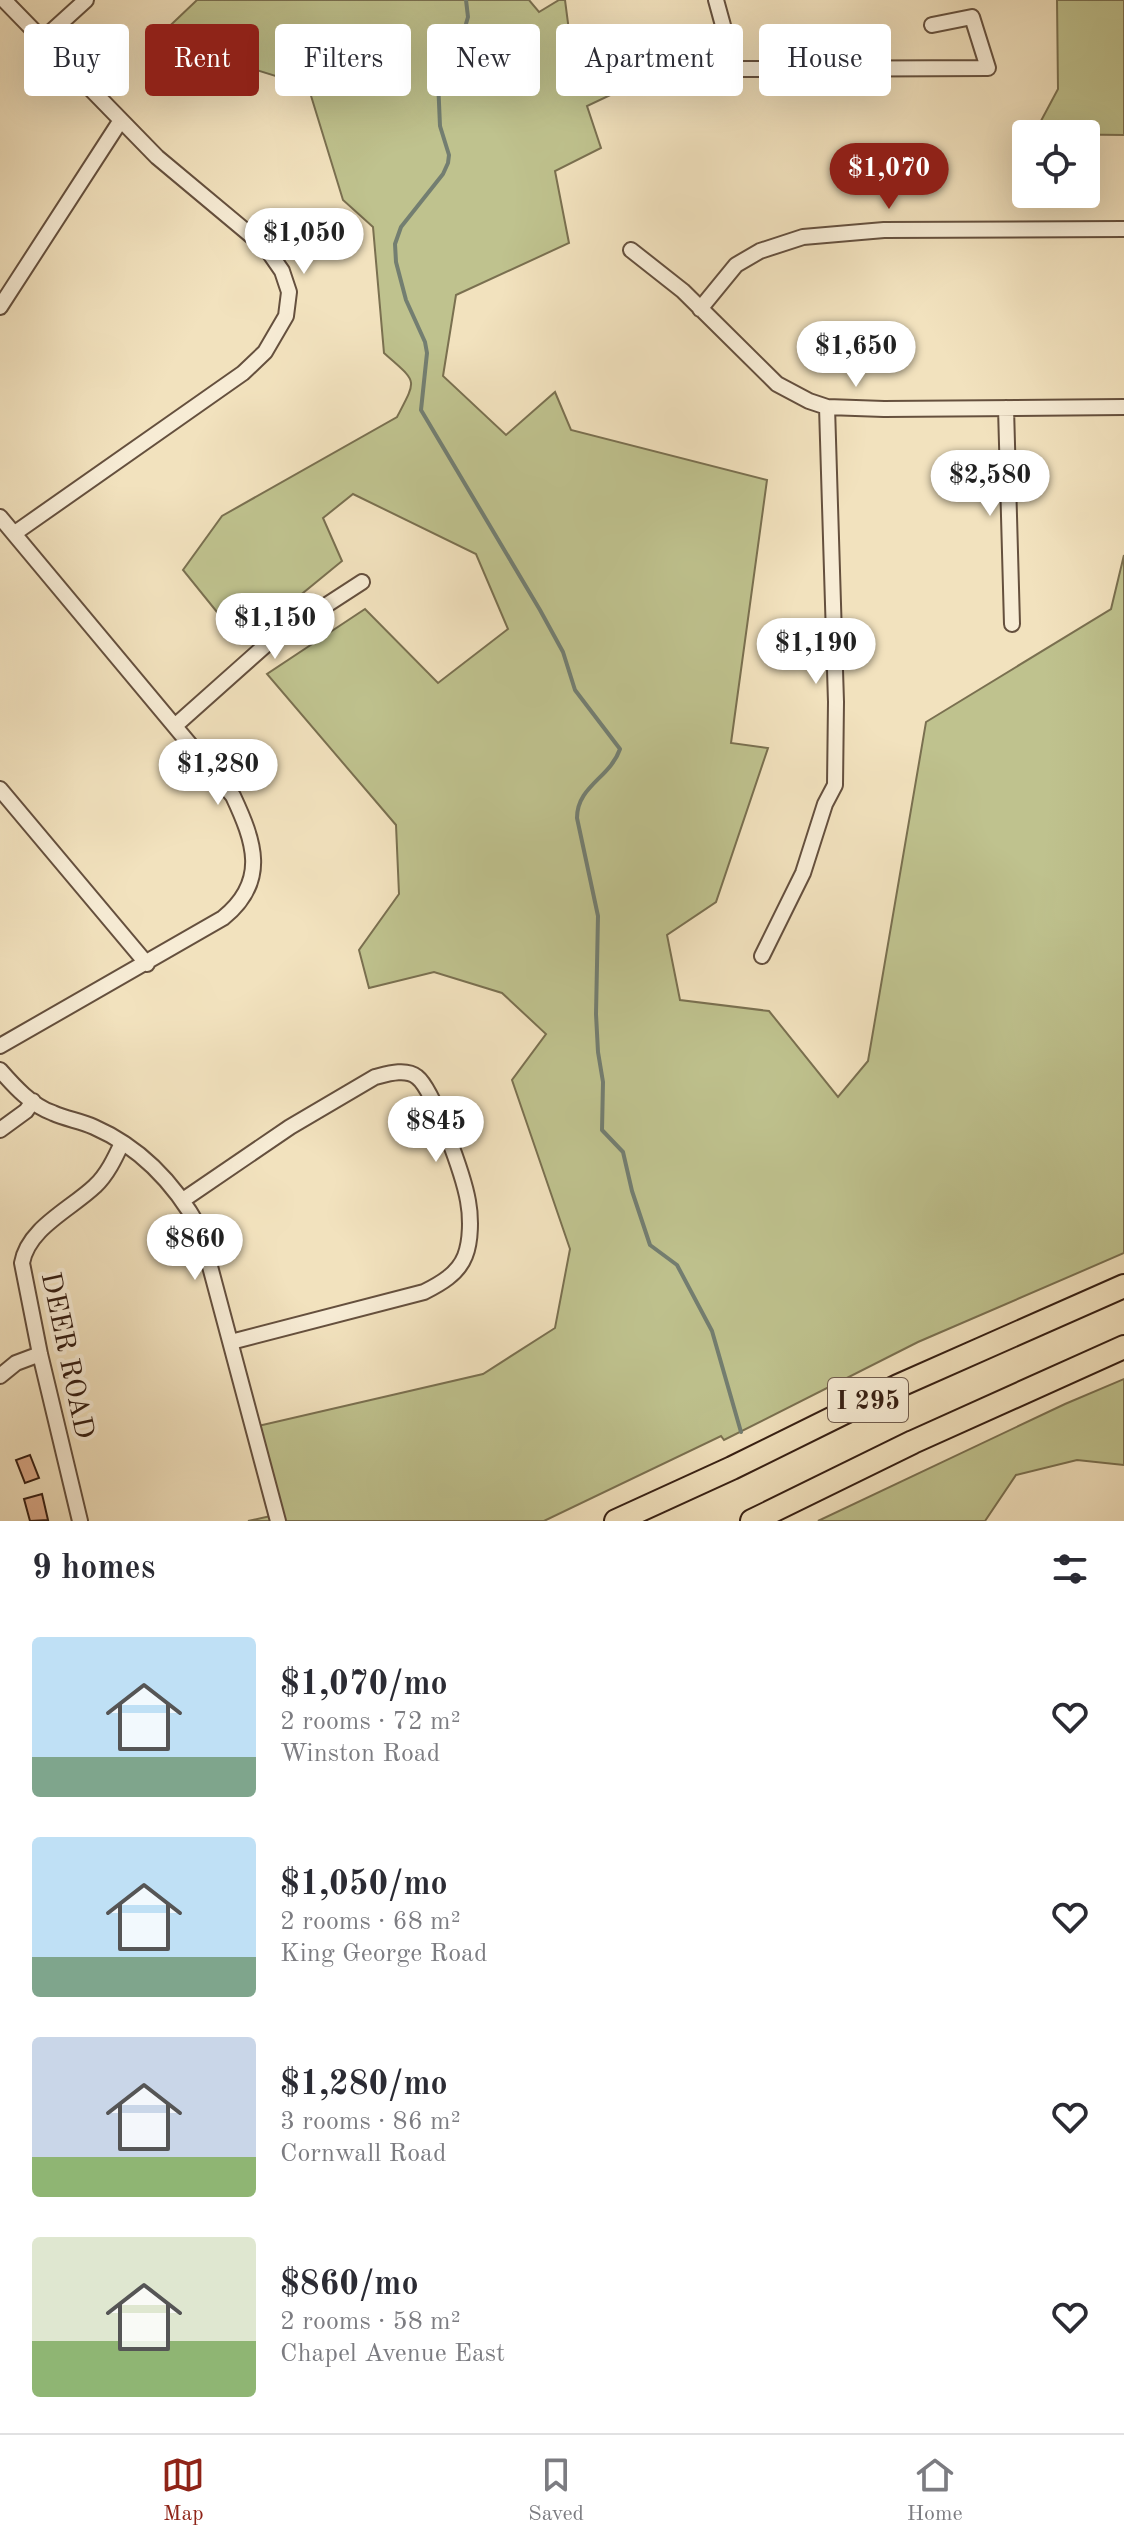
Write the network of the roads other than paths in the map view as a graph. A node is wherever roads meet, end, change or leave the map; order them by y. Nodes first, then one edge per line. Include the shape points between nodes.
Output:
1 (4, 0) edge
2 (86, 0) edge
3 (716, 0) edge
4 (27, 24) edge
5 (60, 24) edge
6 (723, 24) edge
7 (932, 25) dead end
8 (743, 69) edge
9 (97, 96) edge
10 (121, 120) junction
11 (1124, 229) edge
12 (631, 250) dead end
13 (0, 307) edge
14 (700, 309) junction
15 (827, 407) junction
16 (1124, 407) edge
17 (1006, 408) junction
18 (0, 517) edge
19 (15, 533) junction
20 (362, 582) dead end
21 (1012, 624) dead end
22 (176, 725) junction
23 (0, 789) edge
24 (762, 956) dead end
25 (147, 964) junction
26 (0, 1046) edge
27 (0, 1070) edge
28 (33, 1101) junction
29 (0, 1130) edge
30 (122, 1143) junction
31 (183, 1200) junction
32 (1124, 1286) edge
33 (231, 1342) junction
34 (1124, 1347) edge
35 (40, 1354) junction
36 (0, 1376) edge
37 (80, 1521) edge
38 (278, 1521) edge
39 (616, 1521) edge
40 (752, 1521) edge

1 - 4 street
2 - 5 street
3 - 6 street
7 - 8 street via 972,17 988,68
9 - 10 street
10 - 13 street
10 - 19 street via 266,248 289,292 286,316 265,352 243,373
11 - 14 street via 884,230 803,237 736,265
12 - 14 street
14 - 15 street via 777,384
15 - 17 street
15 - 24 street via 835,785 803,873
16 - 17 street
17 - 21 street
18 - 19 street
19 - 22 street
20 - 22 street via 268,643
22 - 25 street via 233,796 251,835 252,871 248,889 232,911
23 - 25 street
25 - 26 street
27 - 28 street
28 - 29 street
28 - 30 street
30 - 31 street via 163,1174
30 - 35 street, DEER ROAD via 98,1184 42,1230 24,1254
31 - 33 street via 200,1229
31 - 33 street via 375,1077 417,1077 437,1105 468,1201 469,1236 456,1270 424,1292
32 - 39 highway, I 295 via 912,1379
33 - 38 street
34 - 40 highway, I 295
35 - 36 street
35 - 37 street, DEER ROAD

